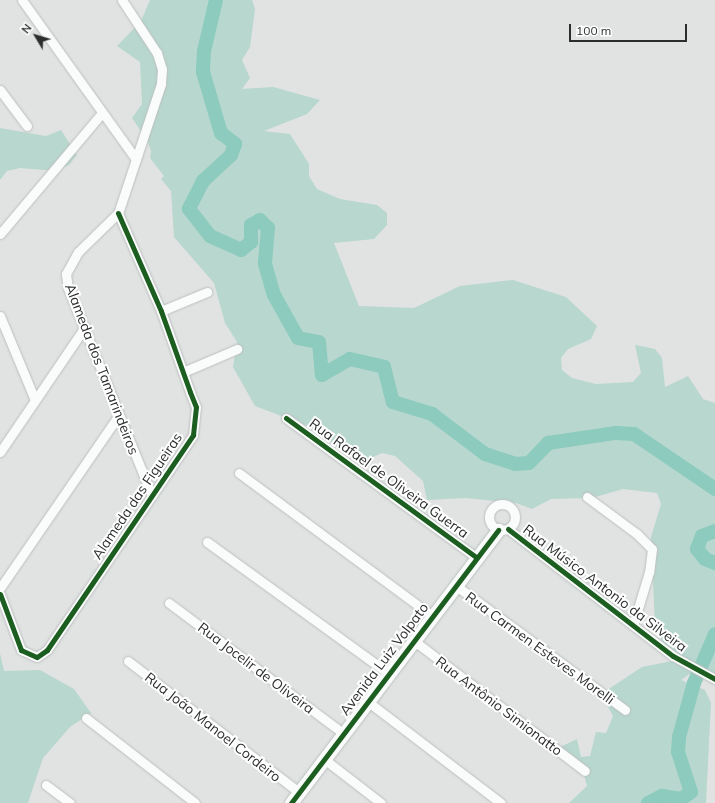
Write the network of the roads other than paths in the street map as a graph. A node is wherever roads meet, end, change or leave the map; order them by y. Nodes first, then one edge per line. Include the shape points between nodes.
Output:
1 (22, 0) edge
2 (122, 0) edge
3 (0, 90) edge
4 (102, 113) junction
5 (27, 126) dead end
6 (136, 159) junction
7 (118, 213) junction
8 (1, 231) edge
9 (207, 292) dead end
10 (161, 311) junction
11 (0, 316) edge
12 (85, 327) junction
13 (237, 350) dead end
14 (183, 372) junction
15 (35, 400) junction
16 (118, 416) junction
17 (286, 418) dead end
18 (0, 452) edge
19 (239, 473) dead end
20 (152, 496) junction
21 (587, 497) dead end
22 (503, 529) joint
23 (207, 542) dead end
24 (476, 558) junction
25 (455, 585) junction
26 (0, 588) edge
27 (0, 594) edge
28 (169, 603) dead end
29 (432, 616) junction
30 (633, 625) junction
31 (413, 640) junction
32 (128, 661) dead end
33 (388, 673) junction
34 (715, 679) edge
35 (367, 701) junction
36 (625, 710) dead end
37 (86, 718) dead end
38 (343, 733) junction
39 (324, 759) junction
40 (585, 771) dead end
41 (46, 785) dead end
42 (299, 792) junction
43 (70, 803) edge
44 (195, 803) edge
45 (291, 803) edge
46 (381, 803) edge
47 (501, 803) edge

1 - 4 street
2 - 6 street via 157,53 162,69 161,84
3 - 5 street
4 - 6 street
4 - 8 street
6 - 7 street
7 - 10 street, Alameda das Figueiras
7 - 12 street, Alameda dos Tamarindeiros via 78,252 66,274 68,288
9 - 10 street
10 - 14 street, Alameda das Figueiras
11 - 15 street
12 - 15 street
12 - 16 street, Alameda dos Tamarindeiros
13 - 14 street
14 - 20 street, Alameda das Figueiras via 196,407 196,423 193,435
15 - 18 street
16 - 20 street, Alameda dos Tamarindeiros
16 - 26 street
17 - 24 street, Rua Rafael de Oliveira Guerra
19 - 29 street
20 - 27 street, Alameda das Figueiras via 47,650 37,657 28,656 15,640
21 - 30 street via 637,534 652,549 649,572
22 - 24 street, Avenida Luiz Volpato
22 - 30 street, Rua Músico Antonio da Silveira
23 - 33 street
24 - 25 street, Avenida Luiz Volpato
25 - 29 street, Avenida Luiz Volpato
25 - 36 street, Rua Carmen Esteves Morelli
28 - 38 street, Rua Jocelir de Oliveira
29 - 31 street, Avenida Luiz Volpato
30 - 34 street, Rua Músico Antonio da Silveira via 688,666
31 - 33 street, Avenida Luiz Volpato
31 - 40 street, Rua Antônio Simionatto
32 - 42 street, Rua João Manoel Cordeiro
33 - 35 street, Avenida Luiz Volpato
35 - 38 street, Avenida Luiz Volpato
35 - 47 street
37 - 44 street
38 - 39 street, Avenida Luiz Volpato
39 - 42 street, Avenida Luiz Volpato
39 - 46 street
41 - 43 street
42 - 45 street, Avenida Luiz Volpato

